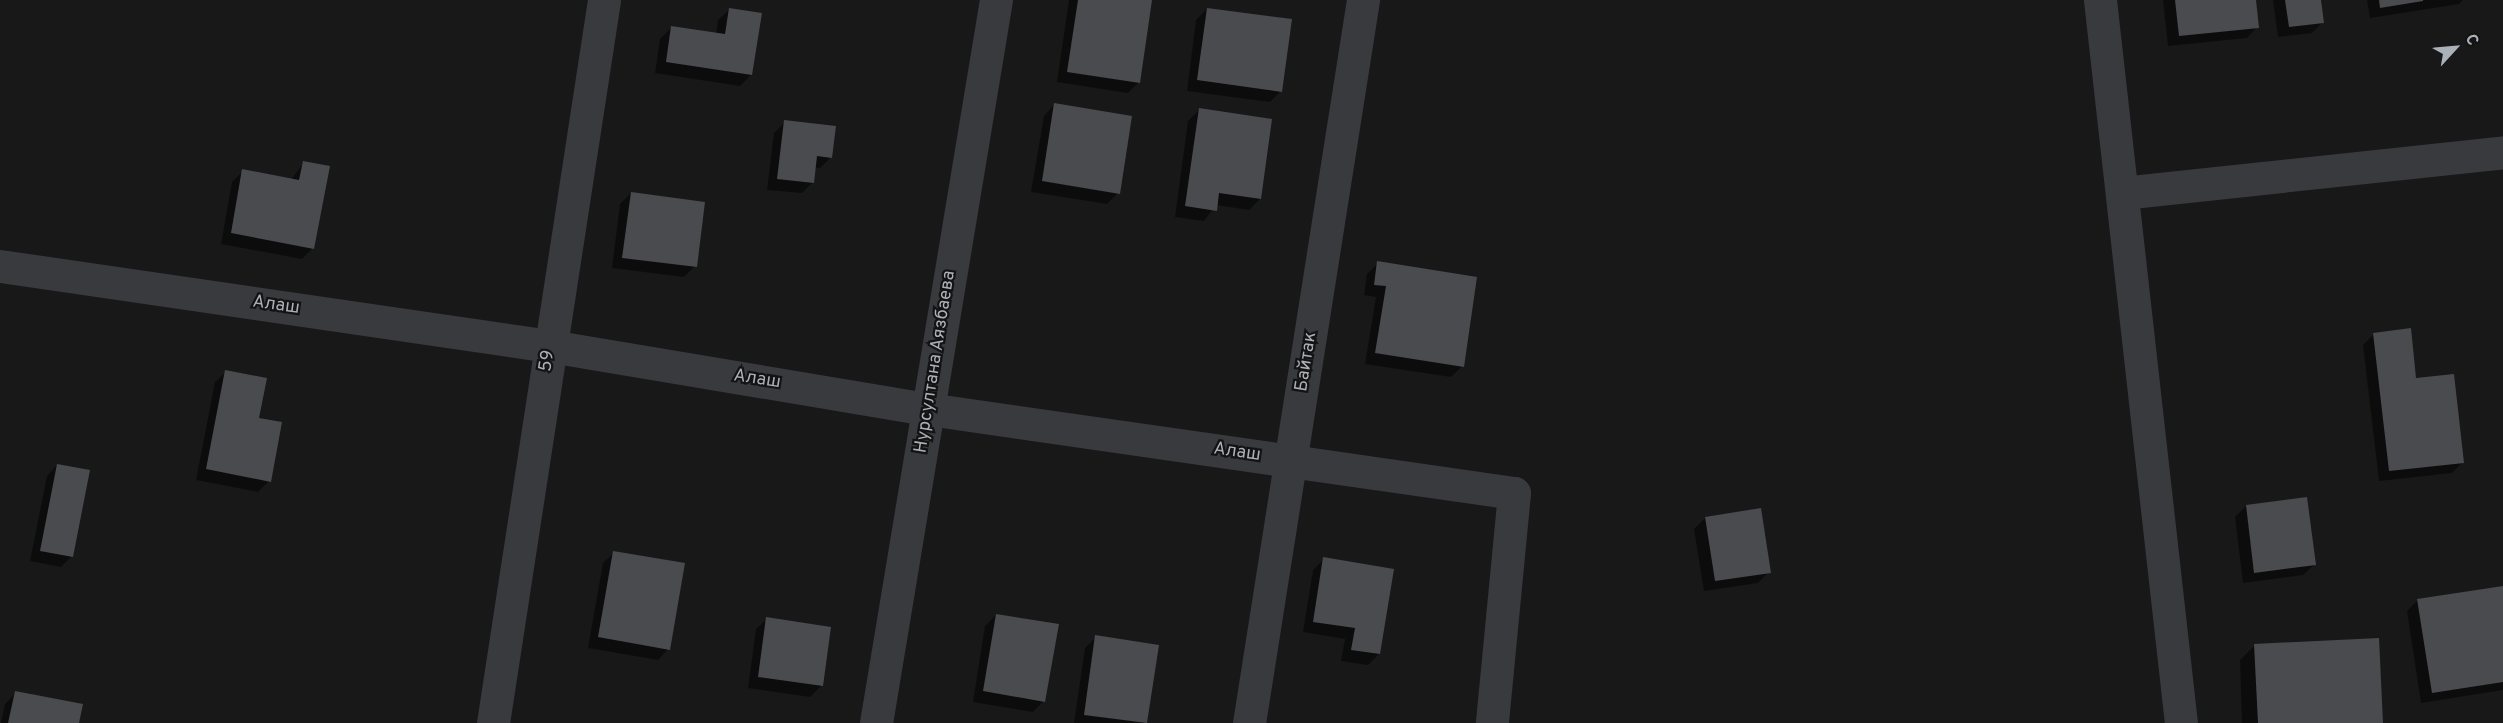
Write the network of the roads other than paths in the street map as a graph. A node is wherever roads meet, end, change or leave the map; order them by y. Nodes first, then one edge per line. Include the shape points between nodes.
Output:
1 (604, 0) edge
2 (996, 0) edge
3 (1363, 0) edge
4 (2100, 0) edge
5 (2503, 152) edge
6 (2122, 193) junction
7 (0, 266) edge
8 (550, 346) junction
9 (928, 409) junction
10 (1292, 461) junction
11 (493, 723) edge
12 (876, 723) edge
13 (1249, 723) edge
14 (1492, 723) edge
15 (2181, 723) edge

1 - 8 street, 59
2 - 9 street, Нурсултана Аязбаева
3 - 10 street, Байтак
4 - 6 street
5 - 6 street
6 - 15 street
7 - 8 street, Алаш
8 - 9 street, Алаш
8 - 11 street, 59
9 - 10 street, Алаш
9 - 12 street, Нурсултана Аязбаева
10 - 13 street, Байтак
10 - 14 street, Алаш via 1514,493

